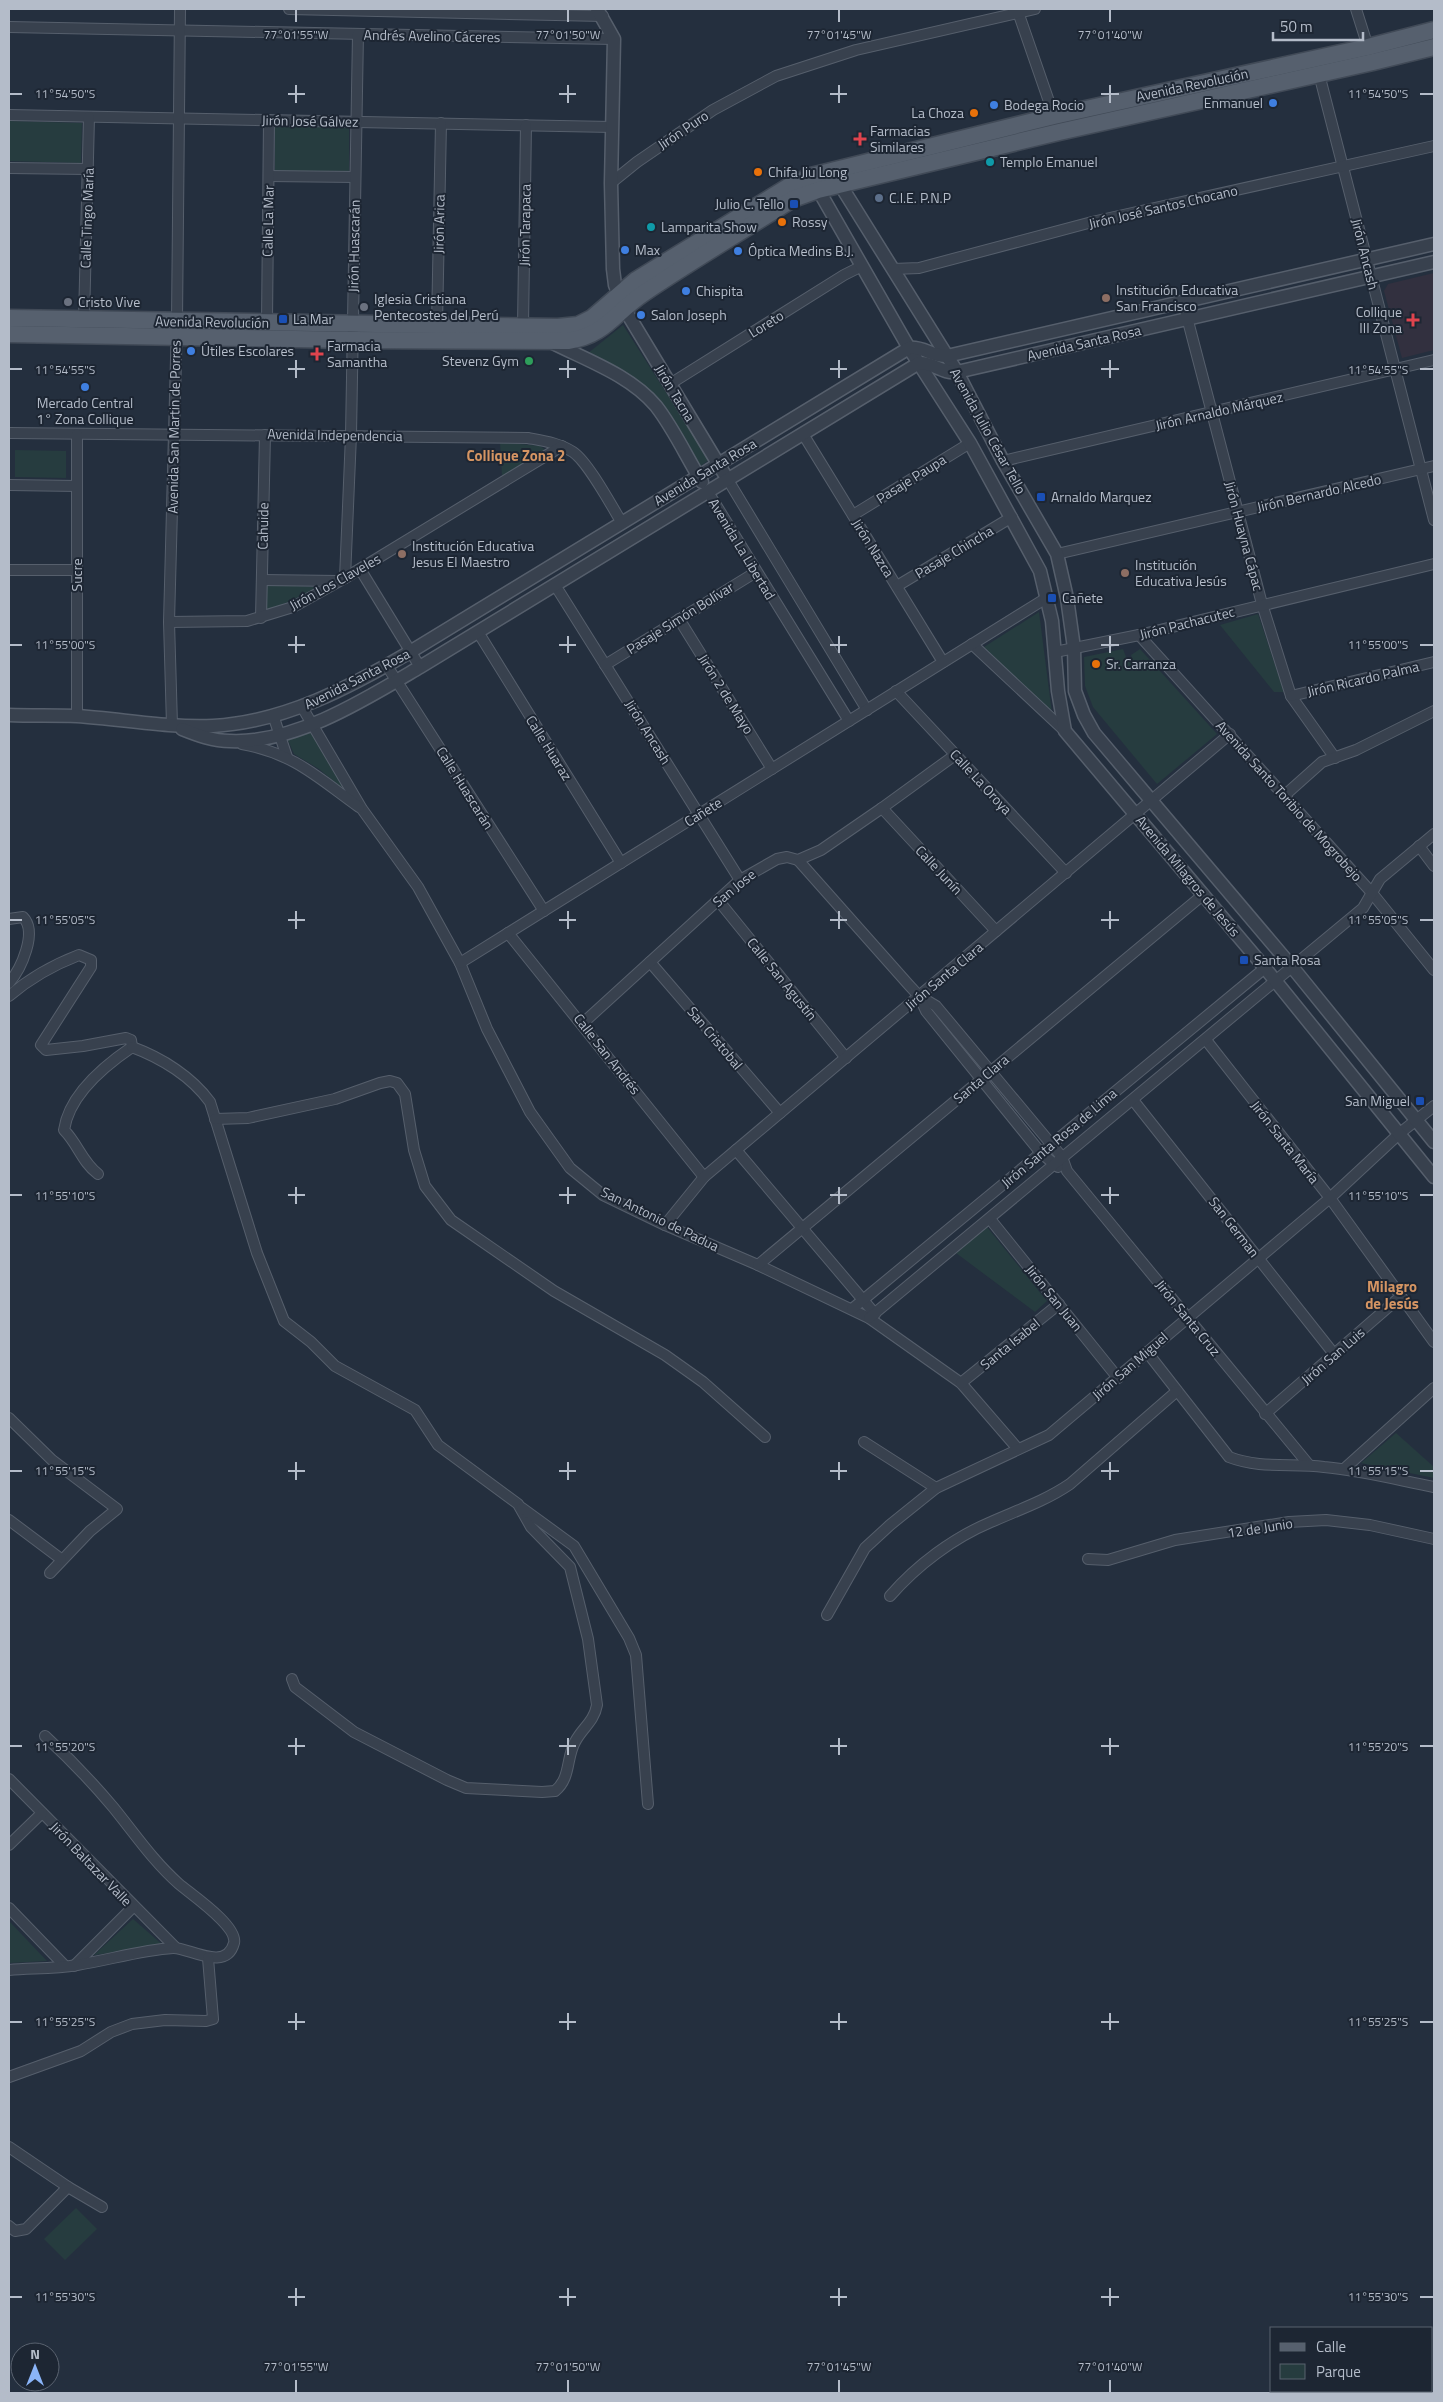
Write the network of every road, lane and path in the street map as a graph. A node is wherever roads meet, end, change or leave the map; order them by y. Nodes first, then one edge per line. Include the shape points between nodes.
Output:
1 (180, 9) edge
2 (289, 9) edge
3 (1035, 9) edge
4 (1356, 9) edge
5 (1017, 11) edge
6 (600, 12) edge
7 (9, 27) edge
8 (1434, 30) edge
9 (180, 31) junction
10 (358, 34) junction
11 (614, 39) junction
12 (1368, 47) junction
13 (1434, 47) edge
14 (1319, 74) junction
15 (9, 115) edge
16 (1054, 116) junction
17 (89, 117) junction
18 (179, 118) junction
19 (270, 120) junction
20 (356, 122) junction
21 (440, 123) junction
22 (526, 125) junction
23 (612, 127) junction
24 (1434, 146) edge
25 (1343, 166) junction
26 (9, 168) edge
27 (88, 169) junction
28 (269, 176) junction
29 (355, 177) junction
30 (835, 177) junction
31 (611, 183) junction
32 (814, 183) junction
33 (1434, 244) edge
34 (1367, 259) junction
35 (1434, 262) edge
36 (862, 266) junction
37 (893, 269) junction
38 (1371, 277) junction
39 (621, 302) junction
40 (1182, 302) junction
41 (9, 318) edge
42 (1187, 319) junction
43 (84, 320) junction
44 (267, 322) junction
45 (437, 325) junction
46 (524, 326) junction
47 (176, 328) junction
48 (352, 332) junction
49 (9, 334) edge
50 (549, 341) junction
51 (909, 348) junction
52 (947, 356) junction
53 (1434, 360) edge
54 (919, 363) junction
55 (1395, 370) junction
56 (957, 372) junction
57 (670, 384) junction
58 (1211, 412) junction
59 (9, 433) edge
60 (77, 434) junction
61 (174, 434) junction
62 (803, 434) junction
63 (265, 435) junction
64 (351, 435) junction
65 (970, 443) junction
66 (562, 446) junction
67 (1004, 461) junction
68 (718, 464) junction
69 (1434, 466) edge
70 (1421, 469) junction
71 (698, 476) junction
72 (728, 480) junction
73 (9, 486) edge
74 (77, 486) junction
75 (708, 492) junction
76 (1237, 512) junction
77 (853, 515) junction
78 (1012, 517) junction
79 (1434, 520) edge
80 (622, 523) junction
81 (1057, 554) junction
82 (1434, 564) edge
83 (360, 569) junction
84 (9, 570) edge
85 (77, 570) junction
86 (756, 572) junction
87 (262, 580) junction
88 (342, 580) junction
89 (555, 585) junction
90 (897, 586) junction
91 (1048, 597) junction
92 (1262, 604) junction
93 (261, 618) junction
94 (679, 619) junction
95 (169, 622) junction
96 (478, 632) junction
97 (1139, 635) junction
98 (972, 644) junction
99 (1074, 648) junction
100 (410, 652) junction
101 (1055, 652) junction
102 (943, 662) junction
103 (1434, 662) edge
104 (605, 665) junction
105 (387, 666) junction
106 (420, 667) junction
107 (397, 681) junction
108 (896, 691) junction
109 (1291, 696) junction
110 (302, 707) junction
111 (867, 710) junction
112 (1434, 710) edge
113 (1061, 712) joint
114 (1084, 714) joint
115 (9, 716) edge
116 (76, 716) junction
117 (273, 716) junction
118 (849, 721) junction
119 (172, 725) junction
120 (313, 725) junction
121 (1065, 731) junction
122 (279, 734) junction
123 (1230, 734) junction
124 (230, 741) junction
125 (955, 755) junction
126 (287, 757) junction
127 (1335, 758) junction
128 (772, 769) junction
129 (1285, 795) junction
130 (1151, 800) junction
131 (882, 808) junction
132 (362, 809) junction
133 (699, 814) junction
134 (1136, 814) junction
135 (1434, 834) edge
136 (1419, 846) junction
137 (798, 860) junction
138 (620, 863) junction
139 (1434, 866) edge
140 (1066, 873) junction
141 (740, 880) junction
142 (1372, 893) junction
143 (1204, 894) junction
144 (718, 900) junction
145 (544, 911) junction
146 (9, 919) edge
147 (996, 931) junction
148 (508, 933) junction
149 (650, 962) junction
150 (460, 963) junction
151 (1265, 968) junction
152 (1293, 968) junction
153 (1434, 970) edge
154 (1276, 981) junction
155 (9, 982) edge
156 (9, 996) edge
157 (920, 996) junction
158 (583, 1024) junction
159 (1206, 1040) junction
160 (132, 1047) junction
161 (846, 1058) junction
162 (990, 1072) junction
163 (981, 1079) junction
164 (1133, 1100) junction
165 (1434, 1106) edge
166 (780, 1113) junction
167 (215, 1119) junction
168 (1417, 1120) junction
169 (1400, 1134) junction
170 (1434, 1142) edge
171 (1051, 1145) junction
172 (736, 1150) junction
173 (1041, 1153) junction
174 (1062, 1157) junction
175 (1052, 1165) junction
176 (1067, 1171) junction
177 (98, 1174) dead end
178 (704, 1177) junction
179 (1434, 1178) edge
180 (1330, 1198) junction
181 (990, 1219) junction
182 (665, 1225) junction
183 (802, 1228) junction
184 (1259, 1259) junction
185 (758, 1265) junction
186 (1400, 1297) junction
187 (863, 1300) junction
188 (1059, 1304) junction
189 (852, 1309) junction
190 (872, 1316) junction
191 (1188, 1316) junction
192 (1434, 1342) edge
193 (1147, 1352) junction
194 (1334, 1354) junction
195 (1118, 1378) junction
196 (961, 1383) junction
197 (1434, 1388) edge
198 (1177, 1391) junction
199 (1265, 1414) junction
200 (9, 1418) edge
201 (765, 1437) dead end
202 (864, 1442) dead end
203 (1018, 1449) junction
204 (1309, 1465) junction
205 (1344, 1469) junction
206 (1434, 1487) edge
207 (936, 1488) junction
208 (518, 1504) junction
209 (10, 1524) edge
210 (1434, 1539) edge
211 (62, 1559) junction
212 (1088, 1559) dead end
213 (50, 1572) dead end
214 (890, 1596) dead end
215 (827, 1615) dead end
216 (292, 1679) dead end
217 (45, 1736) dead end
218 (9, 1778) edge
219 (648, 1804) dead end
220 (42, 1813) junction
221 (9, 1845) edge
222 (133, 1907) junction
223 (9, 1908) edge
224 (175, 1948) junction
225 (208, 1958) junction
226 (69, 1966) junction
227 (9, 1970) edge
228 (9, 2077) edge
229 (9, 2147) edge
230 (68, 2187) junction
231 (102, 2207) dead end
232 (9, 2226) edge

1 - 9 street, Avenida San Martin de Porres
2 - 6 street, Andrés Avelino Cáceres
3 - 5 street, Jirón Puro
4 - 12 street
5 - 16 street
5 - 31 street, Jirón Puro via 856,50 776,76 713,110
6 - 11 street
7 - 9 street, Andrés Avelino Cáceres
8 - 12 main road, Avenida Revolución
9 - 10 street, Andrés Avelino Cáceres
9 - 18 street, Avenida San Martin de Porres
10 - 11 street, Andrés Avelino Cáceres
10 - 20 street, Jirón Huascarán
11 - 23 street, Jirón Tacna
12 - 16 main road, Avenida Revolución
13 - 14 main road, Avenida Revolución
14 - 25 street, Jirón Ancash
14 - 30 main road, Avenida Revolución
15 - 17 street, Jirón José Gálvez
16 - 30 main road, Avenida Revolución
17 - 18 street, Jirón José Gálvez
17 - 27 street, Calle Tingo María
18 - 19 street, Jirón José Gálvez
18 - 47 street, Avenida San Martin de Porres
19 - 20 street, Jirón José Gálvez
19 - 28 street, Calle La Mar
20 - 21 street, Jirón José Gálvez
20 - 29 street, Jirón Huascarán
21 - 22 street, Jirón José Gálvez
21 - 45 street, Jirón Arica
22 - 23 street, Jirón José Gálvez
22 - 46 street, Jirón Tarapaca
23 - 31 street, Jirón Tacna
24 - 25 street, Jirón José Santos Chocano
25 - 34 street, Jirón Ancash
25 - 37 street, Jirón José Santos Chocano via 1092,222 919,268
26 - 27 street
27 - 43 street, Calle Tingo María
28 - 29 street
28 - 44 street, Calle La Mar
29 - 48 street, Jirón Huascarán
30 - 32 main road, Avenida Revolución
30 - 37 street, Avenida Julio César Tello
31 - 39 street, Jirón Tacna via 613,269
32 - 36 street, Avenida Julio César Tello
32 - 39 main road, Avenida Revolución via 791,186 636,280
33 - 34 street, Avenida Santa Rosa
34 - 38 street, Jirón Ancash
34 - 40 street, Avenida Santa Rosa
35 - 38 street, Avenida Santa Rosa
36 - 51 street, Avenida Julio César Tello
36 - 57 street, Loreto
37 - 52 street, Avenida Julio César Tello
38 - 42 street, Avenida Santa Rosa
38 - 55 street, Jirón Ancash
39 - 46 main road, Avenida Revolución via 578,325
39 - 50 main road, Avenida Revolución via 600,331 584,338
39 - 57 street, Jirón Tacna
40 - 42 street, Jirón Huayna Cápac
40 - 52 street, Avenida Santa Rosa
41 - 43 main road, Avenida Revolución
42 - 56 street, Avenida Santa Rosa
42 - 58 street, Jirón Huayna Cápac
43 - 47 main road, Avenida Revolución
44 - 47 main road, Avenida Revolución
44 - 48 main road, Avenida Revolución
45 - 46 main road, Avenida Revolución
45 - 48 main road, Avenida Revolución
47 - 48 main road, Avenida Revolución
47 - 49 main road, Avenida Revolución
47 - 61 street, Avenida San Martin de Porres
48 - 50 main road, Avenida Revolución
48 - 64 street, Jirón Huascarán
50 - 71 street, Avenida La Libertad via 622,378 641,392 656,406
51 - 52 street, Avenida Santa Rosa via 917,347 939,357
51 - 54 street, Avenida Julio César Tello
51 - 68 street, Avenida Santa Rosa
52 - 56 street, Avenida Julio César Tello
53 - 55 street, Jirón Arnaldo Márquez
54 - 56 street, Avenida Santa Rosa via 926,362 948,373
54 - 62 street, Avenida Santa Rosa
54 - 65 street, Avenida Julio César Tello
55 - 58 street, Jirón Arnaldo Márquez
55 - 70 street, Jirón Ancash
56 - 67 street, Avenida Julio César Tello
57 - 68 street, Jirón Tacna
58 - 67 street, Jirón Arnaldo Márquez
58 - 76 street, Jirón Huayna Cápac
59 - 60 street, Avenida Independencia
60 - 61 street, Avenida Independencia
60 - 74 street, Sucre
61 - 63 street, Avenida Independencia
61 - 95 street, Avenida San Martin de Porres
62 - 72 street, Avenida Santa Rosa
62 - 77 street, Jirón Nazca
63 - 64 street, Avenida Independencia
63 - 87 street, Cahuide
64 - 66 street, Avenida Independencia via 528,438
64 - 88 street, Jirón Huascarán
65 - 77 street, Pasaje Paupa
65 - 78 street, Avenida Julio César Tello
66 - 80 street, Avenida Independencia via 584,463
66 - 83 street, Jirón Los Claveles
67 - 81 street, Avenida Julio César Tello
68 - 71 street, Avenida Santa Rosa
68 - 72 street, Jirón Tacna
69 - 70 street, Jirón Bernardo Alcedo
70 - 76 street, Jirón Bernardo Alcedo
70 - 79 street, Jirón Ancash
71 - 75 street, Avenida La Libertad
71 - 80 street, Avenida Santa Rosa
72 - 75 street, Avenida Santa Rosa
72 - 111 street, Jirón Tacna
73 - 74 street
74 - 85 street, Sucre
75 - 86 street, Avenida La Libertad
75 - 89 street, Avenida Santa Rosa
76 - 81 street, Jirón Bernardo Alcedo
76 - 92 street, Jirón Huayna Cápac
77 - 90 street, Jirón Nazca
78 - 90 street, Pasaje Chincha
78 - 91 street, Avenida Julio César Tello via 1040,571
80 - 100 street, Avenida Santa Rosa
81 - 99 street, Avenida Julio César Tello
82 - 92 street, Jirón Pachacutec
83 - 88 street, Jirón Los Claveles
83 - 100 street
84 - 85 street
85 - 116 street, Sucre
86 - 94 street, Pasaje Simón Bolívar
86 - 118 street, Avenida La Libertad
87 - 88 street
87 - 93 street, Cahuide
88 - 93 street, Jirón Los Claveles via 293,607
89 - 96 street, Avenida Santa Rosa
89 - 104 street, Jirón Ancash
90 - 102 street, Jirón Nazca
91 - 98 street, Cañete
91 - 101 street, Avenida Julio César Tello
92 - 97 street, Jirón Pachacutec
92 - 109 street, Jirón Huayna Cápac
93 - 95 street, Jirón Los Claveles
94 - 104 street, Pasaje Simón Bolívar
94 - 128 street, Jirón 2 de Mayo
95 - 119 street, Avenida San Martin de Porres
96 - 106 street, Avenida Santa Rosa
96 - 138 street, Calle Huaraz
97 - 99 street, Jirón Pachacutec
97 - 123 street, Avenida Santo Toribio de Mogrobejo
98 - 102 street, Cañete
98 - 121 street
99 - 101 street, Jirón Pachacutec
99 - 114 street, Avenida Julio César Tello via 1075,691
100 - 105 street, Avenida Santa Rosa
100 - 106 street
101 - 113 street, Avenida Julio César Tello
102 - 108 street, Cañete
103 - 109 street, Jirón Ricardo Palma
104 - 133 street, Jirón Ancash
105 - 107 street, Calle Huascarán
105 - 110 street, Avenida Santa Rosa
106 - 107 street, Avenida Santa Rosa
107 - 120 street, Avenida Santa Rosa
107 - 145 street, Calle Huascarán
108 - 111 street, Cañete
108 - 125 street, Calle La Oroya
109 - 127 street, Jirón Huayna Cápac
110 - 117 street, Avenida Santa Rosa
110 - 120 street, San Antonio de Padua
111 - 118 street, Cañete
112 - 127 street
113 - 121 street, Avenida Milagros de Jesús
114 - 130 street, Avenida Milagros de Jesús via 1094,732
115 - 116 street
116 - 119 street
117 - 119 street, Avenida Santa Rosa via 213,726
117 - 122 street
118 - 128 street, Cañete
119 - 124 street, Avenida Santa Rosa via 203,737
120 - 122 street, Avenida Santa Rosa
120 - 132 street, San Antonio de Padua
121 - 134 street, Avenida Milagros de Jesús
122 - 124 street, Avenida Santa Rosa
122 - 126 street
123 - 129 street, Avenida Santo Toribio de Mogrobejo
123 - 130 street, Jirón Santa Clara
124 - 126 street, San Antonio de Padua
125 - 131 street, San Jose
125 - 140 street, Calle La Oroya
126 - 132 street, San Antonio de Padua via 309,769
127 - 129 street via 1322,762
128 - 133 street, Cañete
129 - 142 street, Avenida Santo Toribio de Mogrobejo
130 - 134 street, Jirón Santa Clara
130 - 152 street, Avenida Milagros de Jesús
131 - 137 street, San Jose via 821,850
131 - 147 street, Calle Junín
132 - 150 street, San Antonio de Padua via 418,887
133 - 138 street, Cañete
133 - 141 street, Jirón Ancash
134 - 140 street, Jirón Santa Clara
134 - 143 street, Avenida Milagros de Jesús
135 - 136 street, Jirón Santa Rosa de Lima
136 - 139 street
136 - 142 street, Jirón Santa Rosa de Lima via 1380,879
137 - 141 street, San Jose via 777,859
137 - 157 street, Jirón Santa Cruz
138 - 145 street, Cañete
140 - 147 street, Jirón Santa Clara
141 - 144 street, San Jose
142 - 152 street, Jirón Santa Rosa de Lima via 1363,908
142 - 153 street, Avenida Santo Toribio de Mogrobejo
143 - 151 street, Avenida Milagros de Jesús
143 - 162 street, Santa Clara
144 - 149 street, San Jose
144 - 161 street, Calle San Agustín
145 - 148 street, Cañete
146 - 155 street via 23,917 28,921 30,931 16,974
147 - 157 street, Jirón Santa Clara
148 - 150 street, Cañete
148 - 158 street, Calle San Andrés
149 - 158 street, San Jose
149 - 166 street, San Cristobal
150 - 182 street, San Antonio de Padua via 487,1029 530,1112 570,1168 603,1195
151 - 154 street, Avenida Milagros de Jesús
151 - 171 street, Jirón Santa Rosa de Lima
152 - 154 street, Jirón Santa Rosa de Lima
152 - 168 street, Avenida Milagros de Jesús
154 - 159 street, Jirón Santa Rosa de Lima
154 - 169 street, Avenida Milagros de Jesús
156 - 160 street via 26,981 62,961 79,955 85,957 91,960 91,967 41,1042 42,1048 83,1046 126,1038 131,1040
157 - 161 street, Jirón Santa Clara
157 - 162 street, Jirón Santa Cruz via 936,1006
157 - 163 street, Jirón Santa Cruz via 926,1011
158 - 178 street, Calle San Andrés
159 - 164 street, Jirón Santa Rosa de Lima
159 - 180 street, Jirón Santa María
160 - 167 street via 158,1058 197,1087 210,1102
160 - 177 street via 82,1091 66,1117 64,1130 75,1141 87,1166
161 - 166 street, Jirón Santa Clara
162 - 163 street, Santa Clara
162 - 171 street, Jirón Santa Cruz
163 - 173 street, Jirón Santa Cruz
163 - 183 street, Santa Clara
164 - 174 street, Jirón Santa Rosa de Lima
164 - 184 street, San German
165 - 168 street, Jirón San Miguel
166 - 172 street, Jirón Santa Clara
167 - 201 street via 248,1118 335,1099 380,1083 397,1083 405,1094 414,1150 425,1186 451,1220 554,1291 665,1355 703,1382
167 - 208 street via 257,1253 284,1322 335,1366 415,1410 438,1445
168 - 169 street, Jirón San Miguel
168 - 170 street, Avenida Milagros de Jesús
169 - 179 street, Avenida Milagros de Jesús
169 - 180 street, Jirón San Miguel
171 - 173 street, Jirón Santa Rosa de Lima
171 - 174 street, Jirón Santa Cruz
172 - 178 street, Jirón Santa Clara
172 - 183 street
173 - 175 street, Jirón Santa Cruz
173 - 187 street, Jirón Santa Rosa de Lima
174 - 175 street, Jirón Santa Rosa de Lima
174 - 176 street, Jirón Santa Cruz
175 - 176 street, Jirón Santa Cruz
175 - 181 street, Jirón Santa Rosa de Lima
176 - 191 street, Jirón Santa Cruz
178 - 182 street, Jirón Santa Clara
180 - 184 street, Jirón San Miguel
180 - 186 street, Jirón Santa María
181 - 188 street, Jirón San Juan
181 - 190 street, Jirón Santa Rosa de Lima
182 - 185 street, San Antonio de Padua
183 - 185 street, Santa Clara
183 - 187 street
184 - 191 street, Jirón San Miguel
184 - 194 street, San German
185 - 189 street, San Antonio de Padua
186 - 192 street, Jirón Santa María
186 - 194 street, Jirón San Luis
187 - 189 street, Jirón Santa Rosa de Lima
187 - 190 street
188 - 195 street, Jirón San Juan
188 - 196 street, Santa Isabel
189 - 190 street, San Antonio de Padua
190 - 196 street, San Antonio de Padua
191 - 193 street, Jirón San Miguel
191 - 199 street, Jirón Santa Cruz
193 - 195 street, Jirón San Miguel
193 - 198 street
194 - 199 street, Jirón San Luis
195 - 203 street, Jirón San Miguel via 1049,1435
196 - 203 street, San Antonio de Padua
197 - 205 street
198 - 204 street via 1229,1457 1270,1466
198 - 214 street via 1070,1484 1051,1497 990,1522 953,1542
199 - 204 street, Jirón Santa Cruz
200 - 211 street via 52,1460 117,1509
202 - 207 street
203 - 207 street, Jirón San Miguel
204 - 205 street
205 - 206 street
207 - 215 street, Jirón San Miguel via 865,1548
208 - 216 street via 531,1528 570,1567 588,1639 597,1705 595,1716 575,1741 566,1779 555,1791 466,1788 447,1780 354,1732 295,1687
208 - 219 street via 574,1546 636,1655
209 - 211 street
210 - 212 street, 12 de Junio via 1370,1525 1307,1521 1175,1540 1108,1560
211 - 213 street
217 - 225 street via 112,1806 160,1867 226,1922 234,1944 226,1953
218 - 220 street, Jirón Baltazar Valle
220 - 221 street
220 - 222 street, Jirón Baltazar Valle
222 - 224 street, Jirón Baltazar Valle
222 - 226 street
223 - 226 street
224 - 225 street
224 - 226 street
225 - 228 street via 213,2020 132,2024 111,2032 81,2051
226 - 227 street
229 - 230 street
230 - 231 street
230 - 232 street via 26,2229 15,2231

